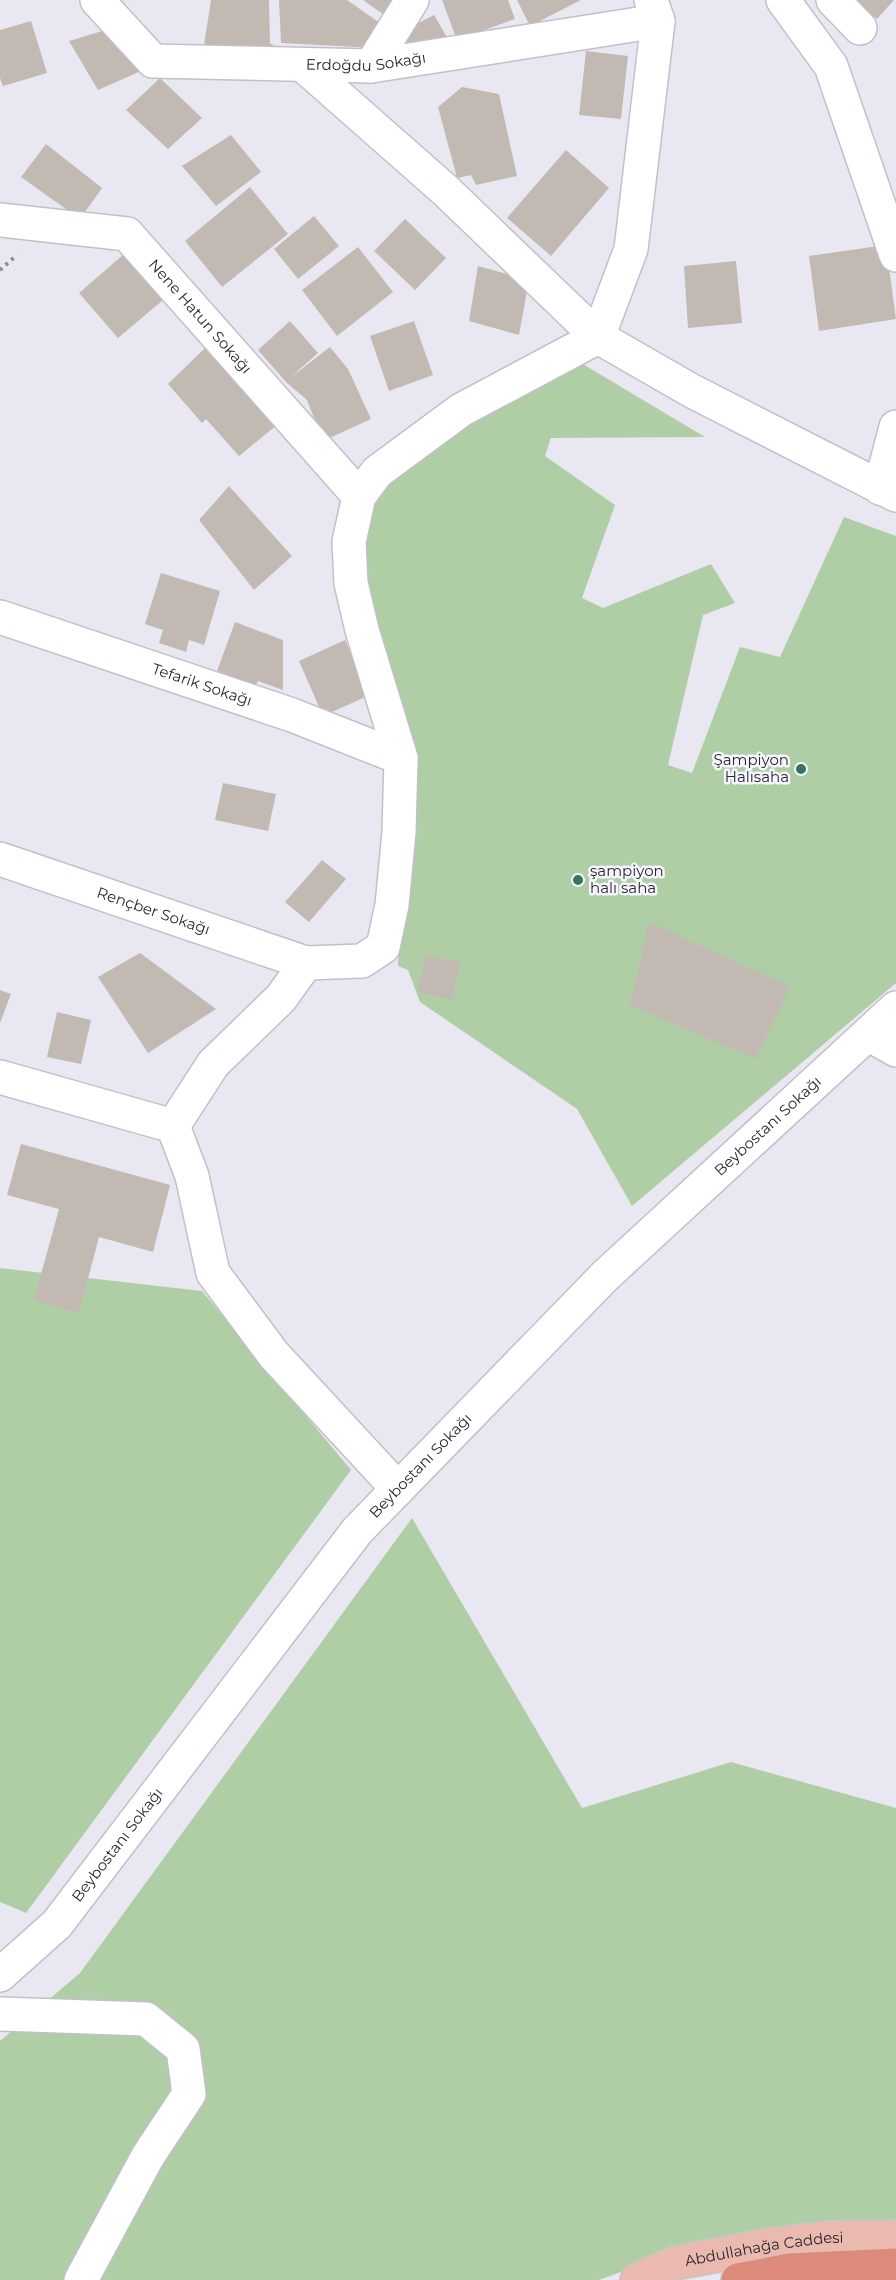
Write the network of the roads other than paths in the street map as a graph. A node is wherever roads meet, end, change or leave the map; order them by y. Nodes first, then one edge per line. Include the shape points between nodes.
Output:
1 (97, 0) edge
2 (412, 0) edge
3 (783, 0) edge
4 (833, 0) edge
5 (655, 10) edge
6 (860, 28) dead end
7 (303, 65) junction
8 (371, 66) junction
9 (0, 220) edge
10 (896, 255) edge
11 (598, 337) junction
12 (896, 427) edge
13 (888, 491) edge
14 (359, 496) junction
15 (0, 617) edge
16 (401, 758) junction
17 (0, 859) edge
18 (306, 963) junction
19 (896, 1008) edge
20 (868, 1034) junction
21 (896, 1050) edge
22 (0, 1077) edge
23 (173, 1126) junction
24 (398, 1489) junction
25 (0, 1975) edge
26 (0, 2014) edge
27 (896, 2237) edge
28 (896, 2265) edge
29 (81, 2280) edge
30 (637, 2280) edge
31 (738, 2280) edge

1 - 7 street, Erdoğdu Sokağı via 153,61
2 - 8 street
3 - 10 street via 831,66
4 - 6 street
5 - 8 street, Erdoğdu Sokağı
5 - 11 street via 631,249
7 - 8 street, Erdoğdu Sokağı
7 - 11 street via 445,189
9 - 14 street, Nene Hatun Sokağı via 127,234
11 - 13 street via 692,392
11 - 14 street via 461,410 377,472
12 - 13 street
14 - 16 street, Rençber Sokağı via 349,542 351,584
15 - 16 street, Tefarik Sokağı via 292,715
16 - 18 street, Rençber Sokağı via 399,832 392,905 383,947 362,962
17 - 18 street, Rençber Sokağı
18 - 23 street via 281,998 213,1064
19 - 20 street, Beybostanı Sokağı
20 - 21 street
20 - 24 street, Beybostanı Sokağı via 604,1276
22 - 23 street
23 - 24 street via 192,1176 213,1273 274,1355
24 - 25 street, Beybostanı Sokağı via 357,1531 57,1924
26 - 29 street via 146,2019 183,2049 189,2094 148,2156
27 - 30 main road, Abdullahağa Caddesi via 828,2238 771,2245 676,2263
28 - 31 highway via 790,2270

